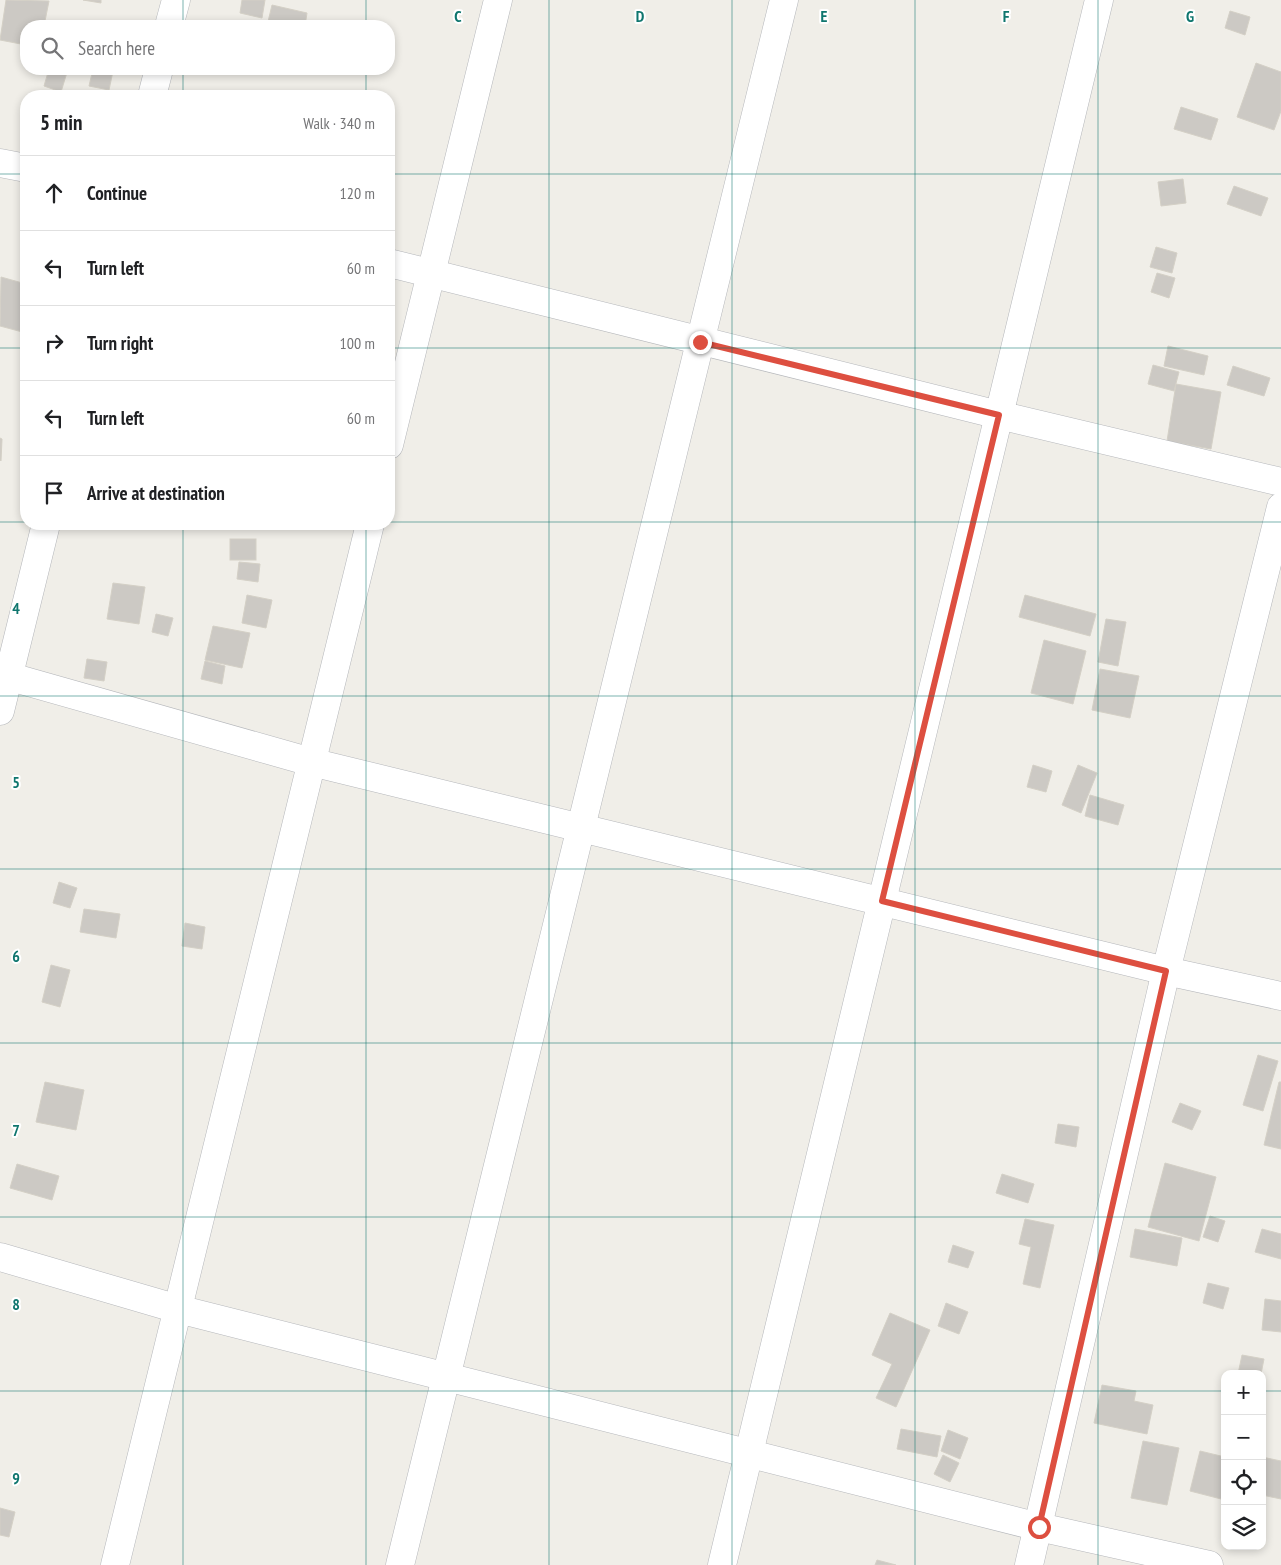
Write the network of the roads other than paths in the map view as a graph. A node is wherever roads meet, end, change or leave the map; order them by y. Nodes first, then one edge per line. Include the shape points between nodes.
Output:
1 (176, 0) edge
2 (498, 0) edge
3 (784, 0) edge
4 (1099, 0) edge
5 (171, 20) edge
6 (157, 75) edge
7 (154, 90) edge
8 (0, 163) edge
9 (20, 167) edge
10 (395, 266) edge
11 (430, 275) junction
12 (700, 342) junction
13 (999, 415) junction
14 (395, 421) edge
15 (1281, 482) edge
16 (1281, 507) edge
17 (44, 530) edge
18 (369, 530) edge
19 (4, 675) edge
20 (0, 711) edge
21 (311, 762) junction
22 (581, 828) junction
23 (882, 901) junction
24 (1166, 971) junction
25 (1281, 996) edge
26 (0, 1257) edge
27 (178, 1309) junction
28 (446, 1377) junction
29 (749, 1454) junction
30 (1039, 1527) junction
31 (115, 1565) edge
32 (400, 1565) edge
33 (722, 1565) edge
34 (1029, 1565) edge
35 (1209, 1565) edge

1 - 5 street
2 - 11 street
3 - 12 street
4 - 13 street
6 - 7 street
8 - 9 street
10 - 11 street
11 - 12 street
11 - 14 street
12 - 13 street
12 - 22 street
13 - 15 street
13 - 23 street
16 - 24 street
17 - 19 street
18 - 21 street
19 - 20 street
19 - 21 street
21 - 22 street
21 - 27 street
22 - 23 street
22 - 28 street
23 - 24 street
23 - 29 street
24 - 25 street
24 - 30 street
26 - 27 street
27 - 28 street
27 - 31 street
28 - 29 street
28 - 32 street
29 - 30 street
29 - 33 street
30 - 34 street
30 - 35 street

